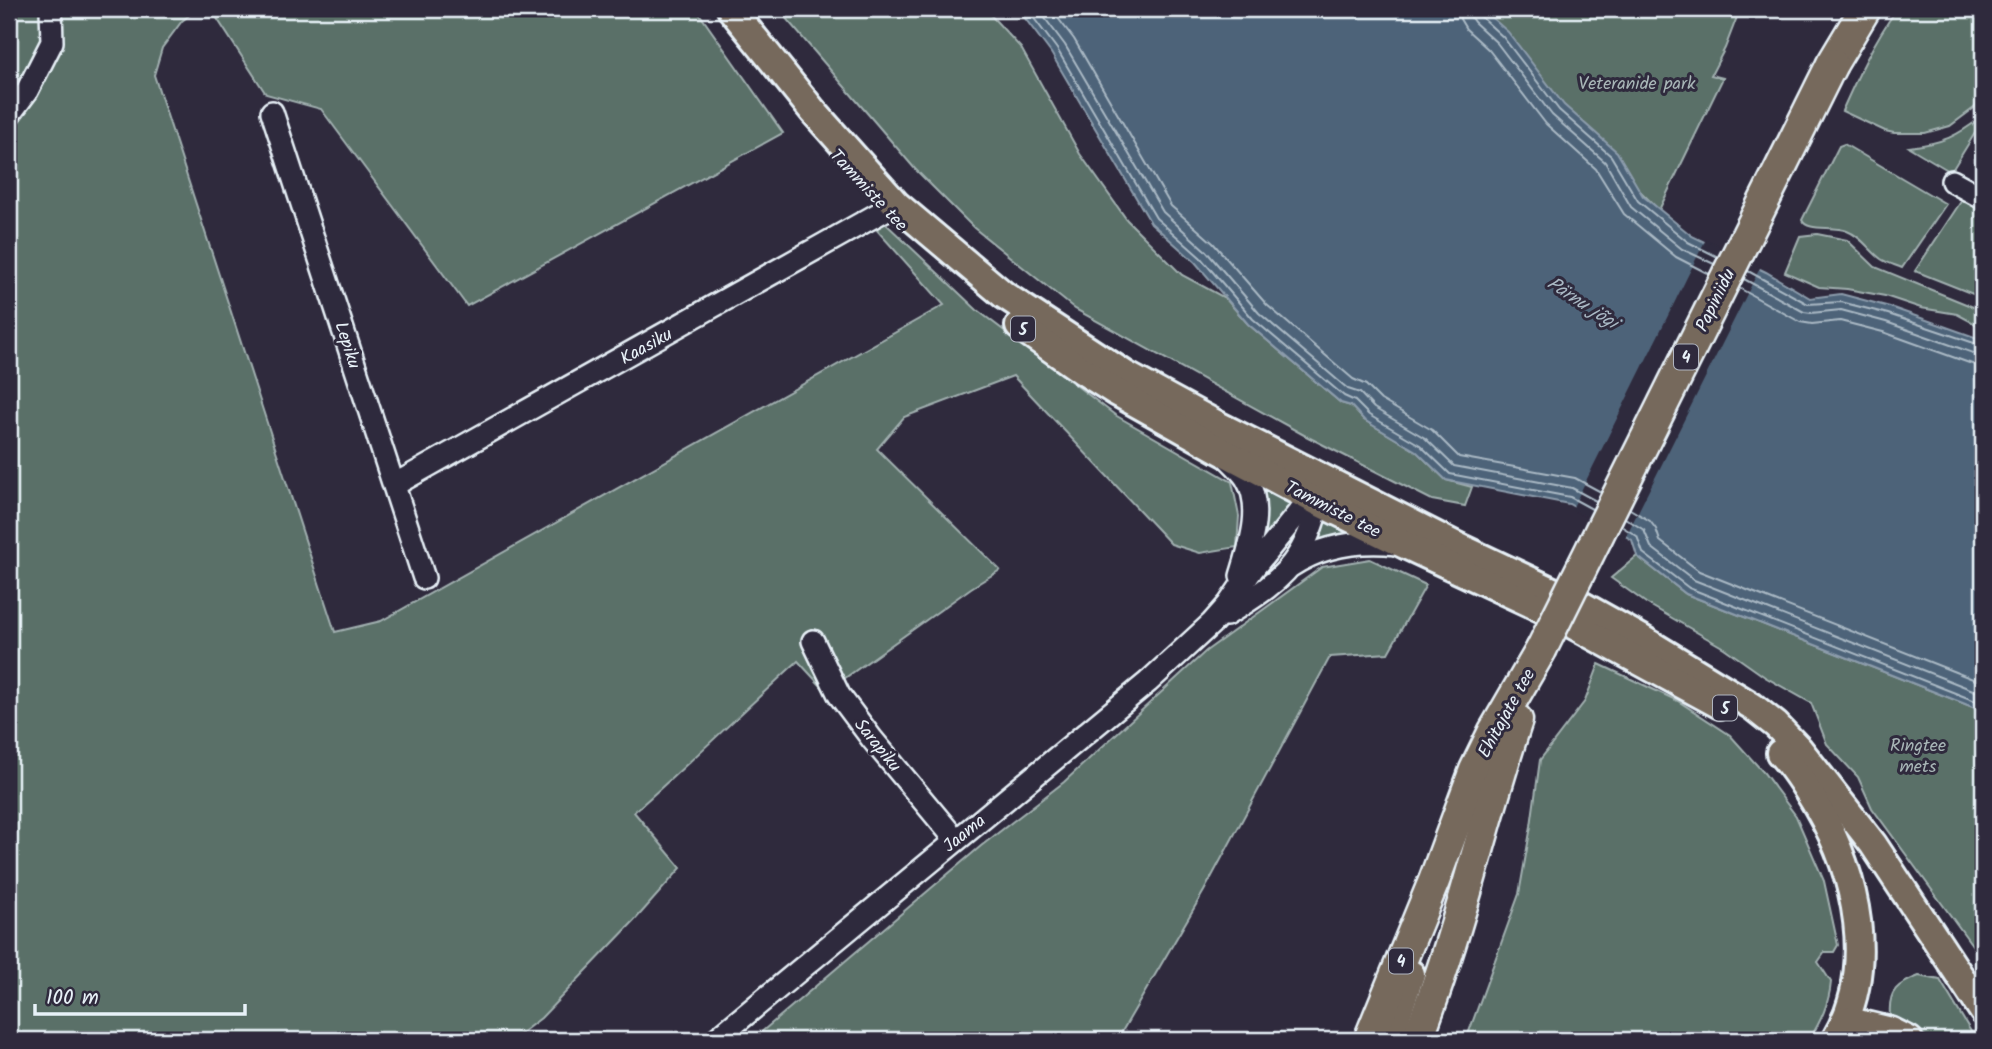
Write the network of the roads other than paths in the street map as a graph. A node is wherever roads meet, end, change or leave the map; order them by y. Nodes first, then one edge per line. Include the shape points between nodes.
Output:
1 (51, 9) edge
2 (724, 9) edge
3 (732, 9) edge
4 (1856, 9) edge
5 (1866, 9) edge
6 (1832, 64) junction
7 (272, 112) dead end
8 (9, 115) edge
9 (1952, 181) dead end
10 (1983, 198) edge
11 (890, 208) junction
12 (1218, 449) junction
13 (394, 485) junction
14 (1317, 493) junction
15 (1405, 545) junction
16 (1289, 567) junction
17 (424, 578) dead end
18 (1236, 593) junction
19 (1212, 623) junction
20 (813, 641) dead end
21 (1541, 650) junction
22 (1825, 780) junction
23 (956, 840) junction
24 (1434, 881) junction
25 (1983, 1011) edge
26 (1851, 1032) edge
27 (1422, 1033) edge
28 (715, 1040) edge
29 (1369, 1040) edge
30 (1389, 1040) edge
31 (1909, 1040) edge

1 - 8 street via 52,42
2 - 11 main road, Tammiste tee / 5 via 803,116
3 - 11 main road, Tammiste tee / 5
4 - 6 highway, Papiniidu / 4
5 - 6 highway, Papiniidu / 4
6 - 21 highway, Papiniidu / 4, bridge
7 - 13 street, Lepiku
9 - 10 street
11 - 12 main road, Tammiste tee / 5 via 972,291 1005,316 1083,371
11 - 13 street, Kaasiku
11 - 14 main road, Tammiste tee / 5 via 1004,295
12 - 14 main road, Tammiste tee / 5
12 - 18 street, Jaama via 1247,479 1255,514
13 - 17 street, Lepiku
14 - 15 main road, Tammiste tee / 5
14 - 16 street, Jaama via 1306,540
14 - 18 street, Jaama
14 - 22 main road, Tammiste tee / 5 via 1455,545 1578,603 1752,706 1799,748
15 - 16 street, Jaama via 1349,543
15 - 26 main road, Tammiste tee / 5 via 1549,612 1730,710 1786,760 1826,821 1852,889 1859,953
16 - 19 street, Jaama
18 - 19 street, Jaama
19 - 23 street, Jaama via 1148,682
20 - 23 street, Sarapiku via 839,695
21 - 24 highway, Ehitajate tee / 4 via 1475,770
21 - 27 highway, Ehitajate tee / 4
22 - 25 main road
22 - 26 main road, 5 via 1849,837 1869,915 1869,974
23 - 28 street, Jaama
24 - 29 highway, Ehitajate tee / 4
24 - 30 main road via 1431,923
26 - 31 main road via 1891,1031

